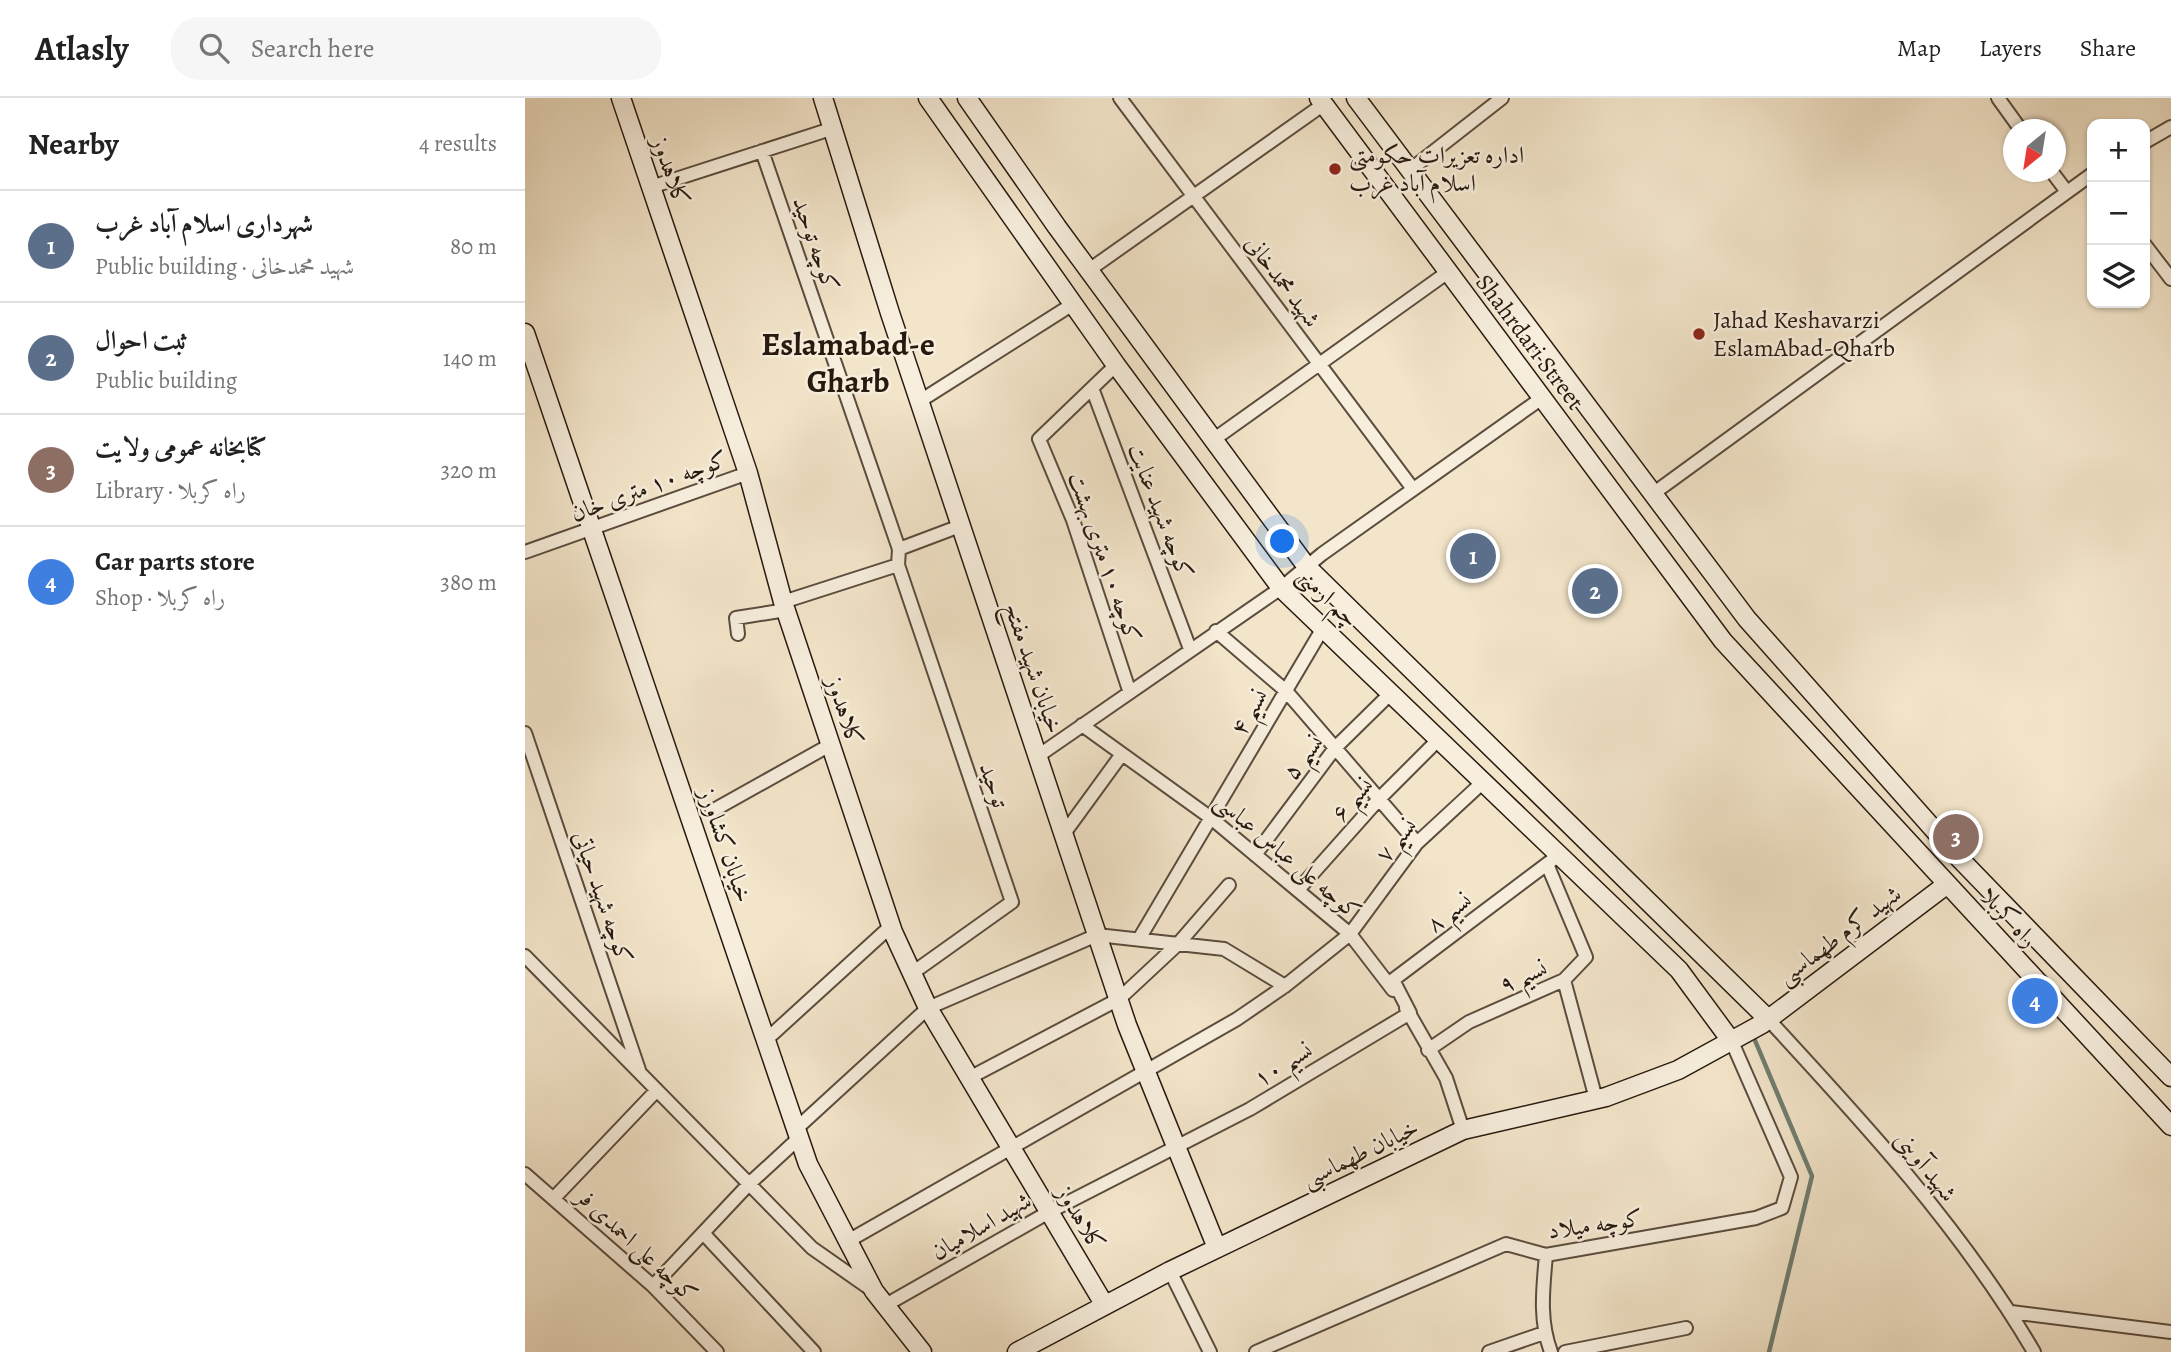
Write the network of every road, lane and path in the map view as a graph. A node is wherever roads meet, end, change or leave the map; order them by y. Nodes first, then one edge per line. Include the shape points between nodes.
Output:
1 (621, 98) edge
2 (823, 98) edge
3 (928, 98) edge
4 (967, 98) edge
5 (1120, 98) edge
6 (1356, 98) edge
7 (1502, 98) edge
8 (1998, 98) edge
9 (1322, 101) edge
10 (2013, 119) edge
11 (2171, 127) edge
12 (834, 128) junction
13 (2150, 139) edge
14 (762, 151) junction
15 (1410, 170) junction
16 (2087, 178) edge
17 (2060, 182) edge
18 (651, 187) junction
19 (2067, 192) junction
20 (1194, 197) junction
21 (2150, 252) edge
22 (1089, 270) junction
23 (1448, 272) junction
24 (2171, 279) edge
25 (1073, 304) junction
26 (525, 332) edge
27 (1318, 363) junction
28 (1116, 365) junction
29 (1092, 388) junction
30 (1542, 398) junction
31 (920, 401) junction
32 (1213, 440) junction
33 (748, 473) junction
34 (1412, 489) junction
35 (1654, 493) junction
36 (960, 526) junction
37 (593, 528) junction
38 (899, 549) junction
39 (525, 552) edge
40 (898, 565) junction
41 (1307, 567) junction
42 (1281, 588) junction
43 (1728, 595) junction
44 (785, 606) junction
45 (1703, 614) junction
46 (1323, 628) junction
47 (1216, 632) junction
48 (738, 634) dead end
49 (1190, 649) junction
50 (1773, 649) junction
51 (1748, 669) junction
52 (1129, 690) junction
53 (1286, 691) junction
54 (1391, 693) junction
55 (1082, 724) junction
56 (525, 733) edge
57 (1439, 739) junction
58 (831, 745) junction
59 (1335, 748) junction
60 (1122, 754) junction
61 (1038, 756) junction
62 (1483, 782) junction
63 (1379, 799) junction
64 (712, 811) dead end
65 (1211, 818) junction
66 (1063, 835) junction
67 (1417, 843) junction
68 (1255, 855) junction
69 (1553, 860) junction
70 (1229, 885) dead end
71 (1945, 886) junction
72 (1299, 890) junction
73 (891, 926) junction
74 (1350, 934) junction
75 (1097, 935) junction
76 (1139, 939) junction
77 (1178, 944) junction
78 (525, 956) edge
79 (911, 974) junction
80 (1565, 980) junction
81 (1285, 986) junction
82 (1119, 999) junction
83 (928, 1008) junction
84 (1410, 1013) junction
85 (1765, 1022) junction
86 (767, 1040) junction
87 (1736, 1040) junction
88 (1428, 1051) junction
89 (1145, 1071) junction
90 (641, 1074) junction
91 (2171, 1077) edge
92 (969, 1078) junction
93 (657, 1090) junction
94 (1596, 1099) junction
95 (2171, 1126) edge
96 (1463, 1130) junction
97 (798, 1133) junction
98 (1175, 1147) junction
99 (1010, 1149) junction
100 (525, 1174) edge
101 (749, 1184) junction
102 (555, 1197) junction
103 (1049, 1212) junction
104 (702, 1233) junction
105 (848, 1241) junction
106 (1217, 1248) junction
107 (1546, 1255) junction
108 (1170, 1271) junction
109 (653, 1286) junction
110 (879, 1299) junction
111 (1104, 1304) junction
112 (2011, 1312) junction
113 (1686, 1328) dead end
114 (2171, 1332) edge
115 (1544, 1333) junction
116 (717, 1352) edge
117 (814, 1352) edge
118 (922, 1352) edge
119 (1017, 1352) edge
120 (1210, 1352) edge
121 (1256, 1352) edge
122 (1489, 1352) edge
123 (1551, 1352) edge
124 (1565, 1352) edge
125 (2034, 1352) edge

1 - 18 street, کلاهدوز
2 - 12 street, خیابان شهید مفتح
3 - 25 street, چم ارمنی
4 - 22 street, چم ارمنی
5 - 20 street, شهید محمدخانی
6 - 15 street, Shahrdari Street
7 - 15 street
8 - 10 street
9 - 20 street
9 - 23 street, Shahrdari Street
11 - 13 street
12 - 14 street
12 - 31 street, خیابان شهید مفتح
14 - 18 street
14 - 38 street, کوچه توحید
15 - 35 street, Shahrdari Street
16 - 19 street
17 - 19 street
18 - 33 street, کلاهدوز
19 - 35 street
20 - 22 street
20 - 27 street, شهید محمدخانی
21 - 24 street
22 - 32 street, چم ارمنی
23 - 27 street
23 - 30 street, Shahrdari Street
25 - 28 street, چم ارمنی
25 - 31 street
26 - 37 street, خیابان کشاورز
27 - 32 street
27 - 34 street, شهید محمدخانی
28 - 29 street
28 - 42 street, چم ارمنی
29 - 49 street, کوچه شهید عنایت
29 - 52 street, کوچه ۱۰ متری بهشت via 1039,439 1073,520
30 - 34 street
30 - 45 street, Shahrdari Street
31 - 36 street, خیابان شهید مفتح
32 - 41 street, چم ارمنی
33 - 37 street, کوچه ۱۰ متری خان
33 - 44 street, کلاهدوز
34 - 41 street
35 - 43 street, Shahrdari Street
36 - 38 street
36 - 61 street, خیابان شهید مفتح
37 - 39 street, کوچه ۱۰ متری خان
37 - 86 street, خیابان کشاورز
38 - 40 street
40 - 44 street
40 - 79 street, توحید via 1011,902
41 - 42 street
41 - 85 street, چم ارمنی
42 - 46 street, چم ارمنی
42 - 47 street
43 - 45 street
43 - 50 street, راه کربلا
44 - 48 street via 736,618
44 - 58 street, کلاهدوز
45 - 51 street, راه کربلا
46 - 53 street, نسیم ۴
46 - 54 street, چم ارمنی
47 - 49 street
47 - 53 street
49 - 52 street
50 - 51 street
50 - 91 street, راه کربلا via 1960,859
51 - 71 street, راه کربلا
52 - 55 street
53 - 59 street
53 - 65 street, نسیم ۴
54 - 57 street, چم ارمنی
54 - 59 street, نسیم ۵
55 - 60 street, کوچه علی عباس عباسی
55 - 61 street
56 - 90 street, کوچه شهید حیاتی
57 - 62 street, چم ارمنی
57 - 63 street, نسیم ۶
58 - 64 street
58 - 73 street, کلاهدوز
59 - 63 street
59 - 68 street, نسیم ۵
60 - 65 street, کوچه علی عباس عباسی
60 - 66 street
61 - 66 street, خیابان شهید مفتح
62 - 67 street, نسیم ۷
62 - 69 street, چم ارمنی
63 - 67 street
63 - 72 street, نسیم ۶
65 - 68 street, کوچه علی عباس عباسی
65 - 76 street, نسیم ۴
66 - 75 street, خیابان شهید مفتح
67 - 74 street, نسیم ۷
68 - 72 street, کوچه علی عباس عباسی
69 - 80 street via 1586,957
69 - 84 street, نسیم ۸ via 1393,980
69 - 87 street, چم ارمنی via 1679,970
70 - 77 street
71 - 85 street, شهید کرم طهماسبی
71 - 95 street, راه کربلا
72 - 74 street, کوچه علی عباس عباسی
73 - 79 street, کلاهدوز
73 - 86 street
74 - 81 street, نسیم ۷
74 - 84 street, کوچه علی عباس عباسی
75 - 76 street
75 - 82 street, خیابان شهید مفتح
75 - 83 street
76 - 77 street
77 - 81 street via 1224,948
77 - 82 street
78 - 90 street
79 - 83 street, کلاهدوز
80 - 88 street, نسیم ۹ via 1469,1022
80 - 94 street, نسیم ۹
81 - 89 street, نسیم ۷
82 - 89 street, خیابان شهید مفتح
82 - 92 street
83 - 92 street, کلاهدوز
83 - 97 street
84 - 88 street, کوچه علی عباس عباسی
84 - 98 street, نسیم ۱۰ via 1250,1109
85 - 87 street, شهید کرم طهماسبی
85 - 112 street, شهید آوینی via 1869,1128
86 - 97 street, خیابان کشاورز
87 - 94 street, خیابان طهماسبی via 1678,1070
87 - 107 street, کوچه میلاد via 1791,1177 1782,1208 1756,1218
88 - 96 street, کوچه علی عباس عباسی via 1446,1078
89 - 98 street, خیابان شهید مفتح
89 - 99 street, نسیم ۷
90 - 93 street
92 - 99 street, کلاهدوز
93 - 101 street
93 - 102 street
94 - 96 street, خیابان طهماسبی
96 - 106 street, خیابان طهماسبی
97 - 101 street
97 - 105 street, خیابان کشاورز via 808,1164
98 - 103 street, شهید اسلامیان
98 - 106 street, خیابان شهید مفتح
99 - 103 street, کلاهدوز
99 - 105 street, نسیم ۷
100 - 102 street, کوچه علی احمدی فر
101 - 104 street
101 - 110 street via 812,1248
102 - 109 street, کوچه علی احمدی فر
103 - 110 street, شهید اسلامیان
103 - 111 street, کلاهدوز
104 - 109 street
104 - 117 street
105 - 110 street, خیابان کشاورز
106 - 108 street, خیابان طهماسبی
107 - 115 street
107 - 121 street, کوچه میلاد via 1506,1244
108 - 111 street, خیابان طهماسبی
108 - 120 street
109 - 116 street, کوچه علی احمدی فر
110 - 118 street, خیابان کشاورز
111 - 119 street, خیابان طهماسبی
112 - 114 street
112 - 125 street, شهید آوینی
113 - 124 street
115 - 122 street
115 - 123 street

